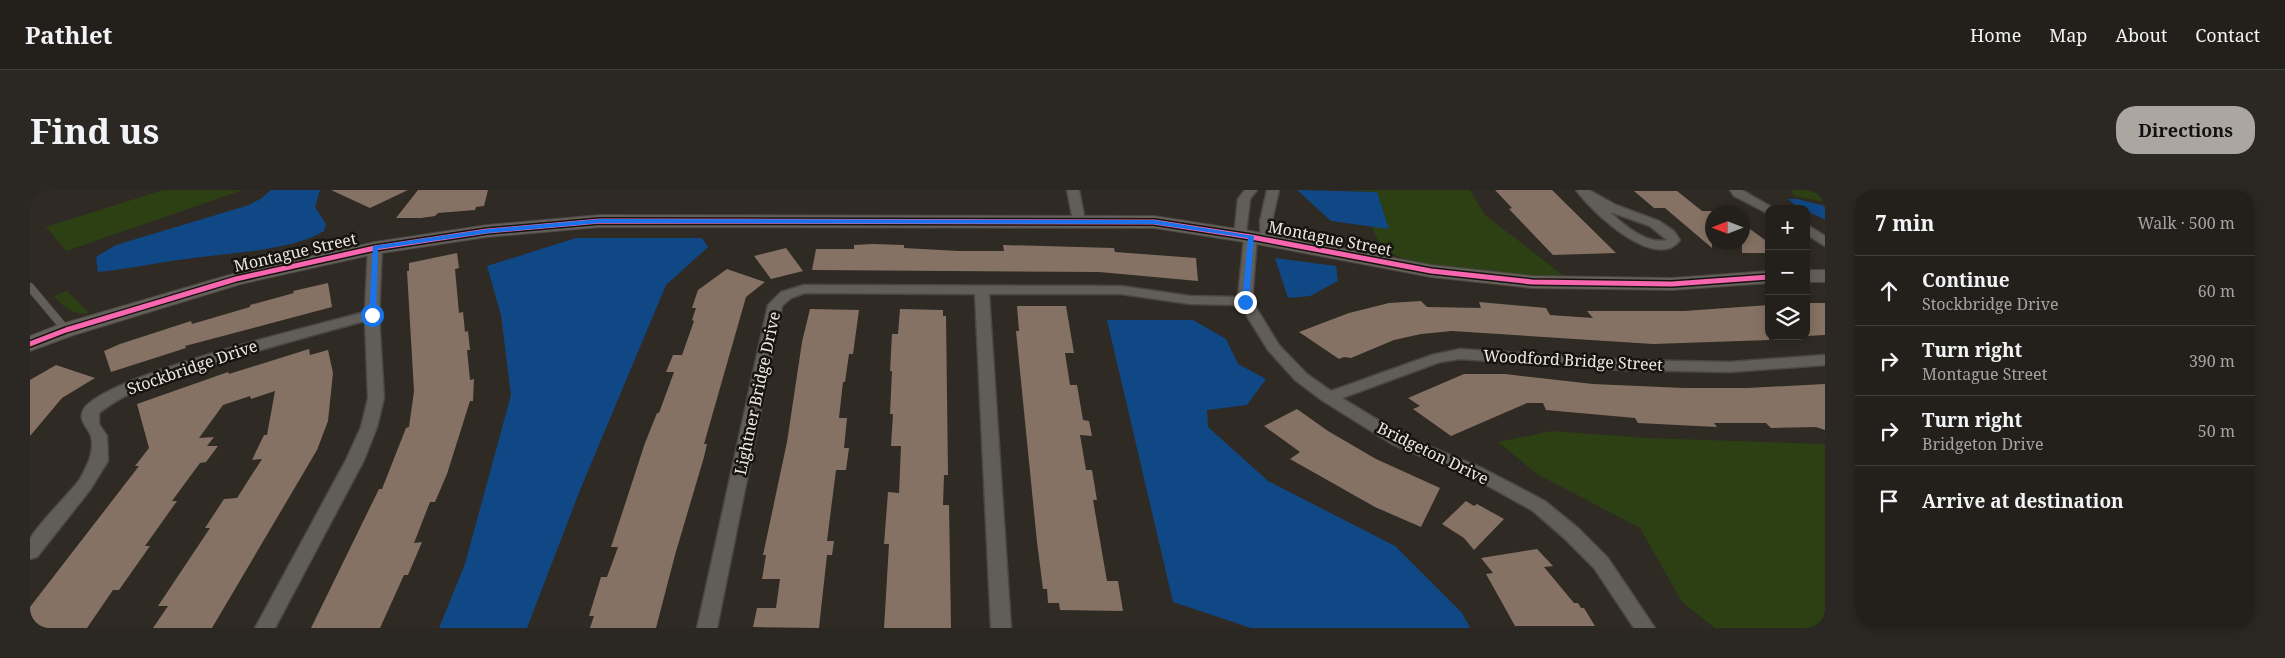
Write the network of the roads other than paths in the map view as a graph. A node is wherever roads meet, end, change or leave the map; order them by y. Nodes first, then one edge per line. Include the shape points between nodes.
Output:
1 (1073, 190) edge
2 (1251, 190) edge
3 (1273, 190) edge
4 (1736, 190) edge
5 (1583, 192) edge
6 (1244, 205) junction
7 (1765, 207) edge
8 (1269, 209) junction
9 (1079, 221) junction
10 (1810, 231) edge
11 (1253, 237) junction
12 (1825, 242) edge
13 (375, 248) junction
14 (1765, 276) edge
15 (1810, 276) edge
16 (1825, 276) edge
17 (30, 287) edge
18 (982, 290) junction
19 (34, 297) edge
20 (1245, 302) junction
21 (372, 315) junction
22 (66, 330) junction
23 (30, 344) edge
24 (1825, 360) edge
25 (1328, 397) junction
26 (30, 552) edge
27 (265, 628) edge
28 (707, 628) edge
29 (1001, 628) edge
30 (1646, 628) edge

1 - 9 street
2 - 6 street via 1244,199
3 - 8 street
4 - 7 street
5 - 5 street via 1626,234 1657,244 1669,245 1674,240 1670,232 1653,223 1612,208
6 - 8 street
6 - 11 street
8 - 11 street via 1266,221
9 - 11 street, Montague Street via 1154,222
9 - 13 street, Montague Street via 600,221 488,231
10 - 12 street
11 - 14 street, Montague Street via 1431,271 1532,282 1672,284
11 - 20 street
13 - 21 street
13 - 22 street, Montague Street via 236,280
15 - 16 street
17 - 19 lane
18 - 20 street, Lightner Bridge Drive via 1121,290 1190,300
18 - 28 street, Lightner Bridge Drive via 804,289 786,295 775,305
18 - 29 street
19 - 22 lane
20 - 25 street, Bridgeton Drive via 1273,347 1301,377
21 - 26 street, Stockbridge Drive via 286,336 141,382 109,397 91,411 91,424 98,436 99,461 84,486
21 - 27 street via 376,398 369,427
22 - 23 street, Montague Street
24 - 25 street, Woodford Bridge Street via 1711,366 1623,365 1460,354 1437,358
25 - 30 street, Bridgeton Drive via 1398,440 1478,473 1539,506 1602,563

